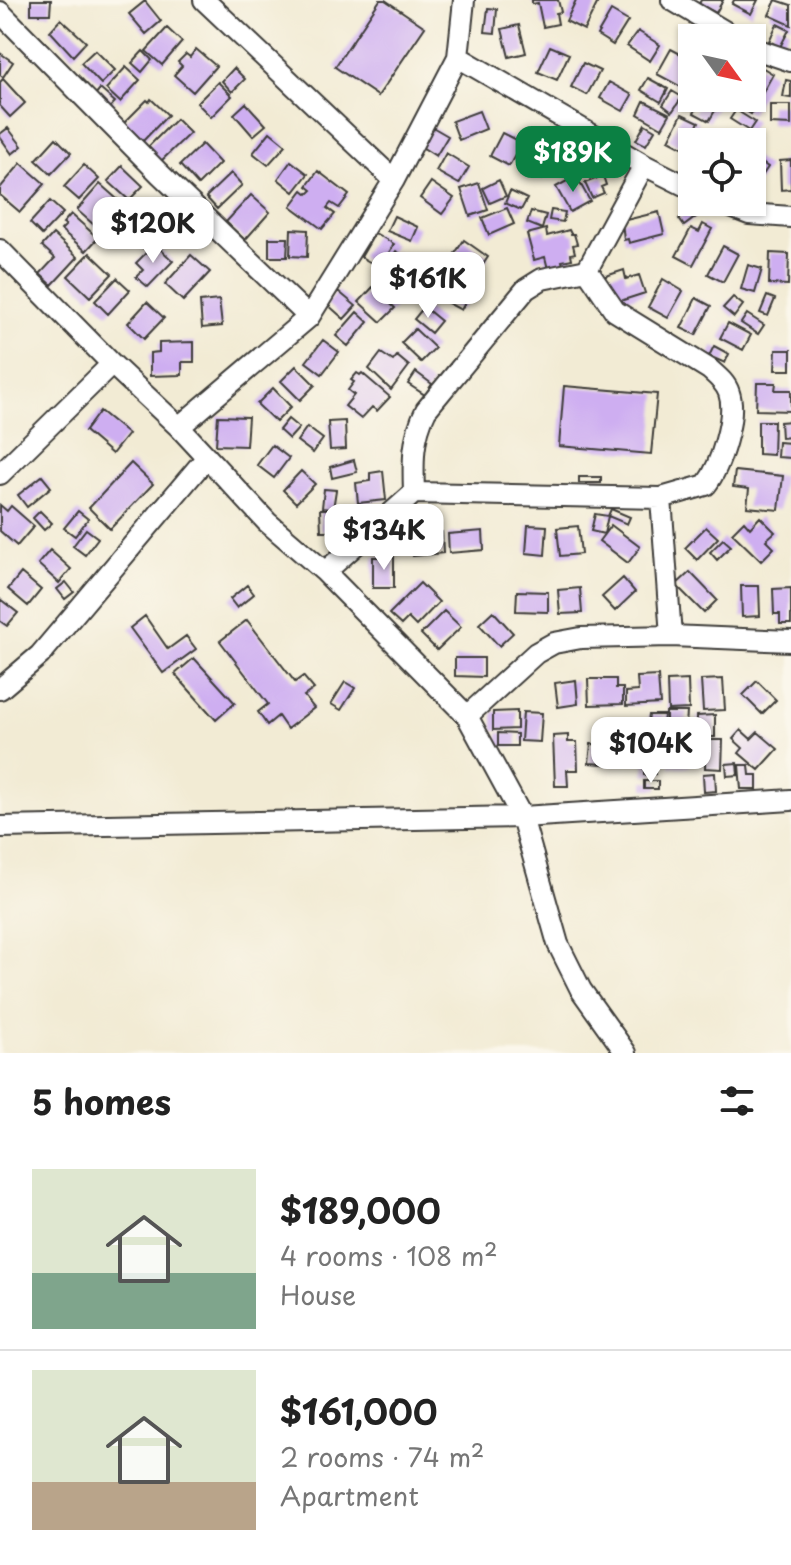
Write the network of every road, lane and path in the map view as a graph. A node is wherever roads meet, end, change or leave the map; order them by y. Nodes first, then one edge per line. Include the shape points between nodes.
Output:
1 (10, 0) edge
2 (204, 0) edge
3 (464, 0) edge
4 (672, 0) edge
5 (0, 13) edge
6 (712, 24) edge
7 (766, 53) edge
8 (458, 57) junction
9 (791, 61) edge
10 (644, 165) junction
11 (394, 180) junction
12 (678, 182) edge
13 (766, 215) edge
14 (791, 217) edge
15 (0, 250) edge
16 (587, 270) junction
17 (309, 317) junction
18 (112, 364) junction
19 (179, 427) junction
20 (207, 457) junction
21 (0, 474) edge
22 (414, 493) junction
23 (661, 498) junction
24 (325, 572) junction
25 (671, 636) junction
26 (791, 641) edge
27 (0, 689) edge
28 (467, 716) junction
29 (791, 800) edge
30 (522, 817) junction
31 (0, 827) edge
32 (626, 1053) edge

1 - 5 street
2 - 11 street
3 - 8 street
4 - 6 street
5 - 17 street
7 - 9 street
8 - 10 street
8 - 11 street
10 - 12 street
10 - 16 street
11 - 17 street
13 - 14 street
15 - 18 street
16 - 22 street via 542,279 526,289 426,410 412,454
16 - 23 street via 615,311 709,369 729,392 732,409 714,474 706,485
17 - 19 street
18 - 19 street
18 - 21 street
19 - 20 street
20 - 24 street via 267,522
20 - 27 street via 40,655
22 - 23 street
22 - 24 street
23 - 25 street
24 - 28 street
25 - 26 street
25 - 28 street via 554,643 526,661
28 - 30 street
29 - 30 street
30 - 31 street
30 - 32 street via 558,944 581,990

